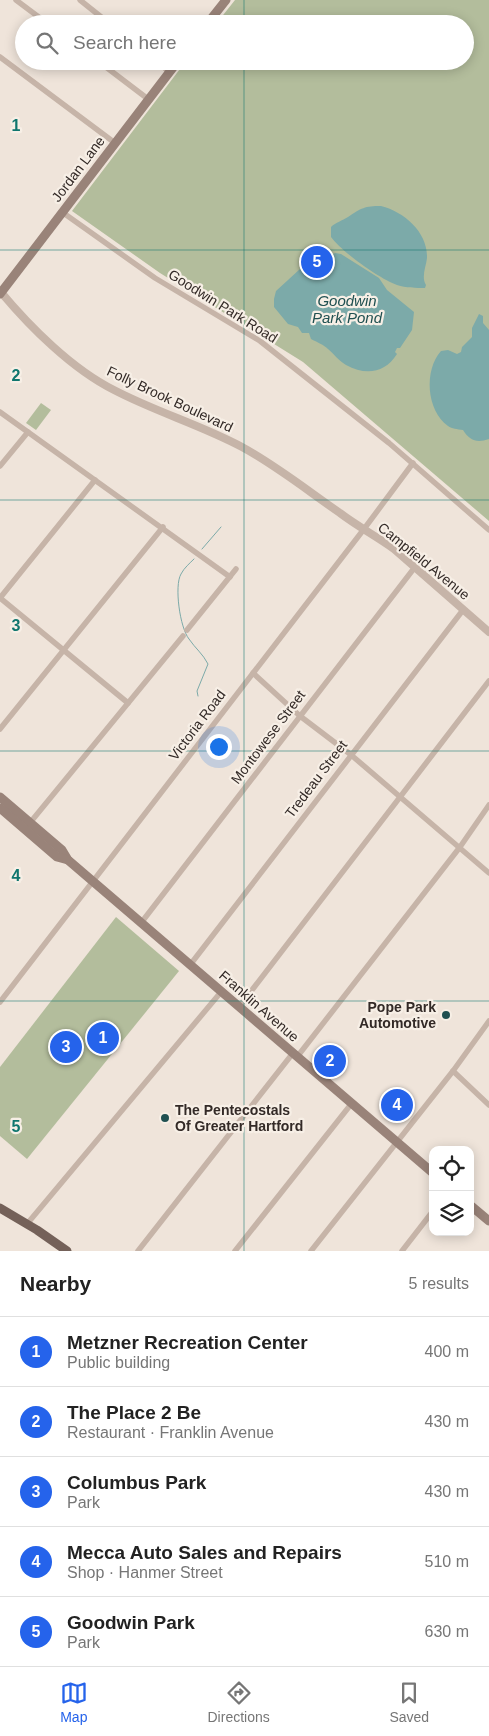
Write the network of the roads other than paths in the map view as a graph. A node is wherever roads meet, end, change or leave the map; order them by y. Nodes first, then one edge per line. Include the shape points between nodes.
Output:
1 (16, 0) edge
2 (80, 0) edge
3 (226, 0) edge
4 (36, 15) edge
5 (99, 15) edge
6 (214, 15) edge
7 (0, 57) edge
8 (15, 68) edge
9 (17, 70) edge
10 (110, 70) edge
11 (169, 72) edge
12 (148, 99) junction
13 (115, 143) junction
14 (62, 212) junction
15 (0, 293) edge
16 (0, 412) edge
17 (28, 432) junction
18 (413, 464) junction
19 (0, 466) edge
20 (95, 480) junction
21 (341, 514) joint
22 (163, 527) junction
23 (364, 529) junction
24 (489, 530) edge
25 (415, 567) junction
26 (236, 569) dead end
27 (230, 577) junction
28 (0, 598) edge
29 (463, 610) junction
30 (187, 630) dead end
31 (489, 632) edge
32 (183, 636) dead end
33 (63, 650) junction
34 (253, 673) junction
35 (489, 681) edge
36 (128, 703) junction
37 (300, 716) junction
38 (0, 729) edge
39 (350, 754) junction
40 (0, 797) edge
41 (400, 797) junction
42 (489, 805) edge
43 (0, 808) edge
44 (28, 826) junction
45 (460, 847) junction
46 (489, 873) edge
47 (93, 882) junction
48 (141, 923) junction
49 (190, 965) junction
50 (221, 992) junction
51 (0, 1002) edge
52 (239, 1007) junction
53 (488, 1021) edge
54 (295, 1055) junction
55 (453, 1071) junction
56 (352, 1103) junction
57 (489, 1105) edge
58 (397, 1142) junction
59 (429, 1170) edge
60 (0, 1208) edge
61 (474, 1208) edge
62 (429, 1216) edge
63 (489, 1221) edge
64 (27, 1224) junction
65 (67, 1251) edge
66 (138, 1251) edge
67 (235, 1251) edge
68 (312, 1251) edge
69 (402, 1251) edge

1 - 4 street
2 - 5 street
3 - 6 main road
7 - 8 street
9 - 13 street
10 - 12 street
11 - 12 main road, Jordan Lane
12 - 13 main road, Jordan Lane
13 - 14 main road, Jordan Lane
14 - 15 main road, Jordan Lane
14 - 18 street, Goodwin Park Road via 155,278 260,341
15 - 21 street, Folly Brook Boulevard via 81,370 113,390 243,448 281,470
16 - 17 street
17 - 19 street
17 - 20 street
18 - 23 street, Victoria Road
18 - 24 street, Goodwin Park Road
20 - 22 street
20 - 28 street
21 - 23 street, Campfield Avenue
22 - 27 street
22 - 33 street
23 - 25 street, Campfield Avenue
23 - 34 street, Victoria Road
25 - 29 street, Campfield Avenue
25 - 37 street, Montowese Street
26 - 27 street
27 - 30 street
28 - 33 street
29 - 31 street, Campfield Avenue
29 - 39 street, Tredeau Street
32 - 36 street
33 - 36 street
33 - 38 street
34 - 37 street
34 - 47 street, Victoria Road
35 - 41 street
36 - 44 street
37 - 39 street
37 - 48 street, Montowese Street
39 - 41 street
39 - 49 street, Tredeau Street
40 - 44 main road
41 - 45 street
41 - 52 street
42 - 45 street
43 - 44 main road
44 - 47 main road, Franklin Avenue via 59,858 68,860
45 - 46 street
45 - 54 street
47 - 48 main road, Franklin Avenue
47 - 51 street, Victoria Road
48 - 49 main road, Franklin Avenue
49 - 50 main road, Franklin Avenue
50 - 52 main road, Franklin Avenue
50 - 64 street
52 - 54 main road, Franklin Avenue
53 - 55 street
54 - 56 main road, Franklin Avenue
54 - 66 street
55 - 57 street
55 - 58 street
56 - 58 main road, Franklin Avenue
56 - 67 street
58 - 59 main road, Franklin Avenue
58 - 68 street
60 - 64 main road
61 - 63 main road
62 - 69 street
64 - 65 main road

